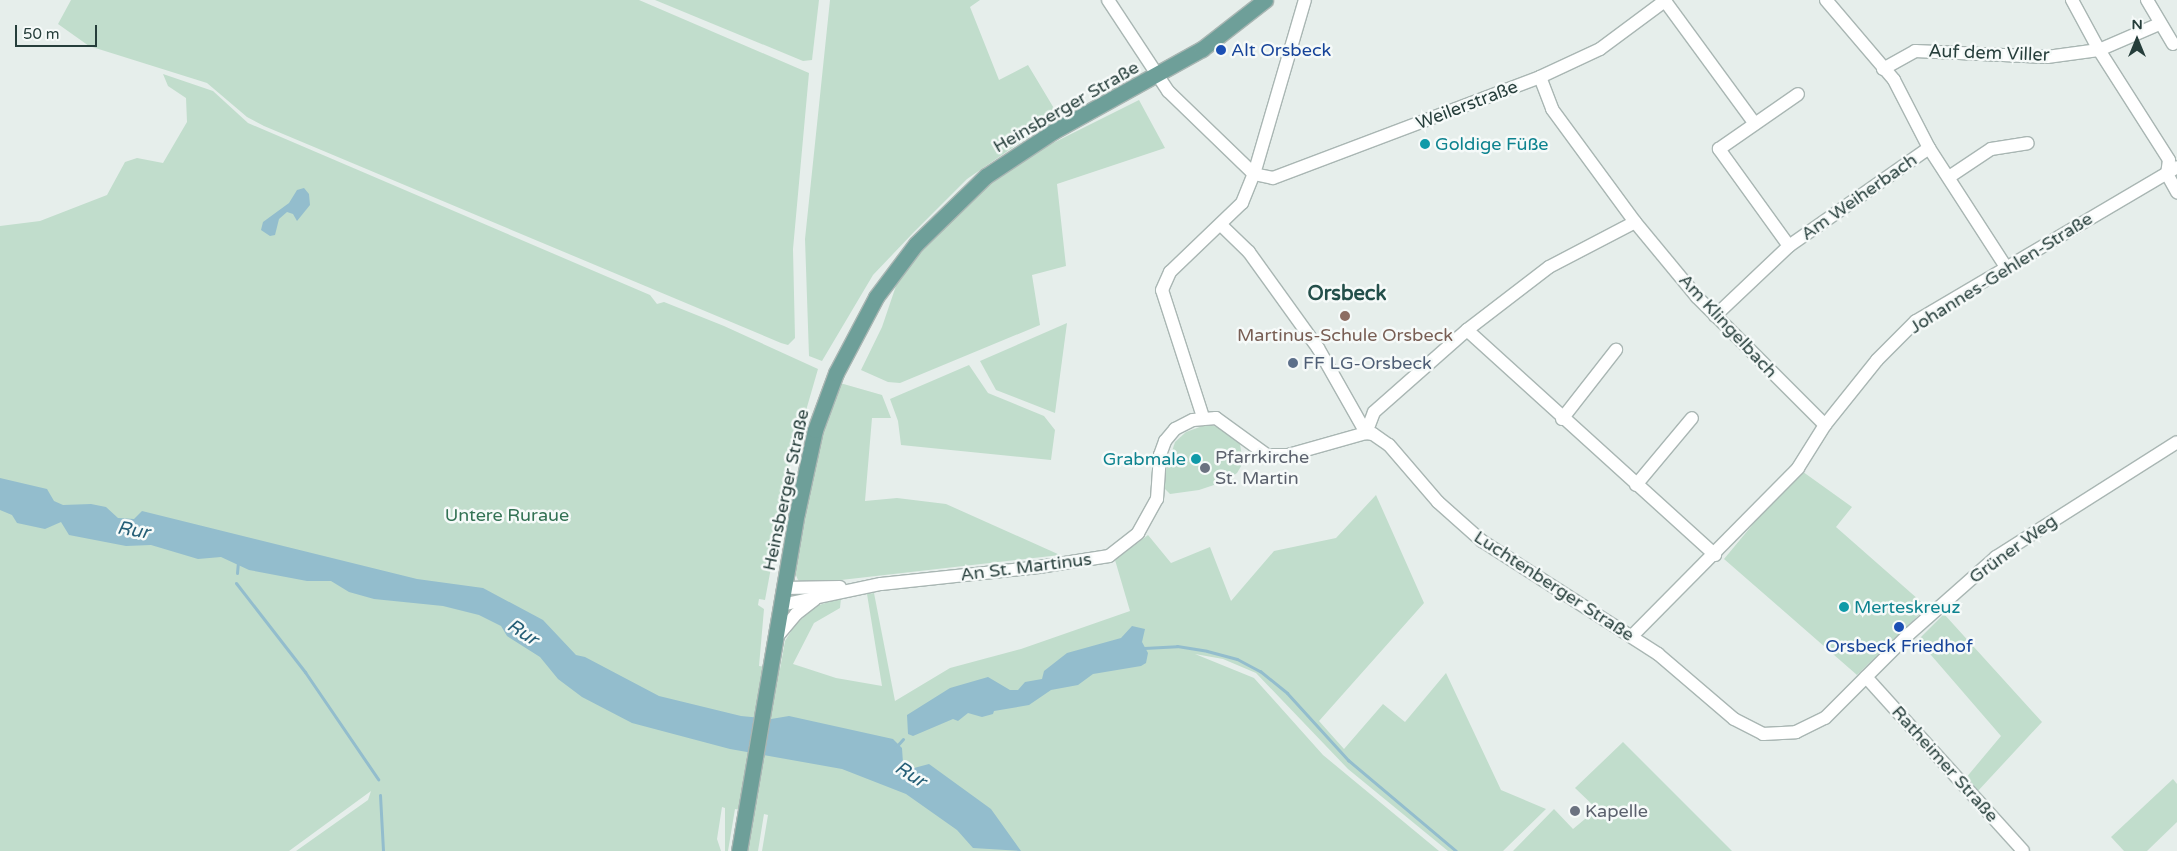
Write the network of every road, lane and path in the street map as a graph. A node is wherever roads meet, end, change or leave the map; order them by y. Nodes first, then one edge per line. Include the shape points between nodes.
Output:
1 (1108, 0) edge
2 (1265, 0) edge
3 (1305, 0) edge
4 (1826, 0) edge
5 (2072, 0) edge
6 (2147, 0) edge
7 (1665, 1) edge
8 (2159, 24) junction
9 (2173, 44) dead end
10 (2099, 50) junction
11 (1883, 69) junction
12 (1159, 75) junction
13 (1540, 77) junction
14 (1798, 94) dead end
15 (1755, 124) junction
16 (2028, 143) dead end
17 (1929, 148) junction
18 (2172, 171) edge
19 (1254, 174) junction
20 (1950, 177) junction
21 (2177, 192) edge
22 (1635, 222) junction
23 (1221, 225) junction
24 (1789, 246) junction
25 (2006, 267) junction
26 (1715, 316) junction
27 (1467, 330) junction
28 (1616, 350) dead end
29 (1203, 417) junction
30 (1692, 418) dead end
31 (1562, 419) junction
32 (1825, 425) junction
33 (1366, 433) junction
34 (2177, 442) edge
35 (1636, 485) junction
36 (1716, 555) junction
37 (784, 588) junction
38 (853, 588) junction
39 (817, 598) junction
40 (781, 604) junction
41 (1632, 636) junction
42 (776, 638) junction
43 (1866, 677) junction
44 (739, 851) edge
45 (2023, 851) edge

1 - 12 street
2 - 12 main road, Heinsberger Straße via 1217,39
3 - 19 street
4 - 11 street
5 - 10 street
6 - 8 street
7 - 13 street, Weilerstraße via 1600,49
7 - 15 street
8 - 9 street
8 - 10 street, Auf dem Viller
10 - 11 street, Auf dem Viller via 2047,57 1915,51
10 - 18 street via 2169,160
11 - 17 street via 1894,80
12 - 19 street via 1168,91
12 - 37 main road, Heinsberger Straße via 1054,131 986,176 935,224 889,278 849,346 815,430
13 - 19 street, Weilerstraße via 1274,178
13 - 22 street, Am Klingelbach via 1552,109
14 - 15 street, Am Weiherbach
15 - 24 street, Am Weiherbach via 1719,149
16 - 20 street via 1991,149
17 - 20 street
17 - 24 street, Am Weiherbach
18 - 21 street
18 - 25 street, Johannes-Gehlen-Straße
19 - 23 street via 1242,203
20 - 25 street
22 - 26 street, Am Klingelbach
22 - 27 street via 1549,267
23 - 29 street via 1170,272 1162,290
23 - 33 street via 1249,252 1326,362
24 - 26 street, Am Weiherbach
25 - 32 street, Johannes-Gehlen-Straße via 1916,322 1877,360
26 - 32 street, Am Klingelbach
27 - 31 street
27 - 33 street via 1374,412
28 - 31 street
29 - 33 street via 1222,422 1267,456 1288,455
29 - 38 street, An St. Martinus via 1174,429 1165,441 1160,455 1157,499 1138,532 1109,556
30 - 35 street
31 - 35 street
32 - 36 street, Johannes-Gehlen-Straße via 1798,468
33 - 41 street, Luchtenberger Straße via 1384,440 1438,502 1482,541
34 - 43 street, Grüner Weg via 1996,557
35 - 36 street
36 - 41 street, Johannes-Gehlen-Straße
37 - 38 street, An St. Martinus
37 - 40 main road, Heinsberger Straße
38 - 39 street, An St. Martinus
39 - 40 street, An St. Martinus
39 - 42 street, An St. Martinus via 796,614
40 - 42 main road, Heinsberger Straße
41 - 43 street, Luchtenberger Straße via 1734,719 1763,734 1796,732 1811,726 1825,718
42 - 44 main road, Heinsberger Straße
43 - 45 street, Ratheimer Straße

